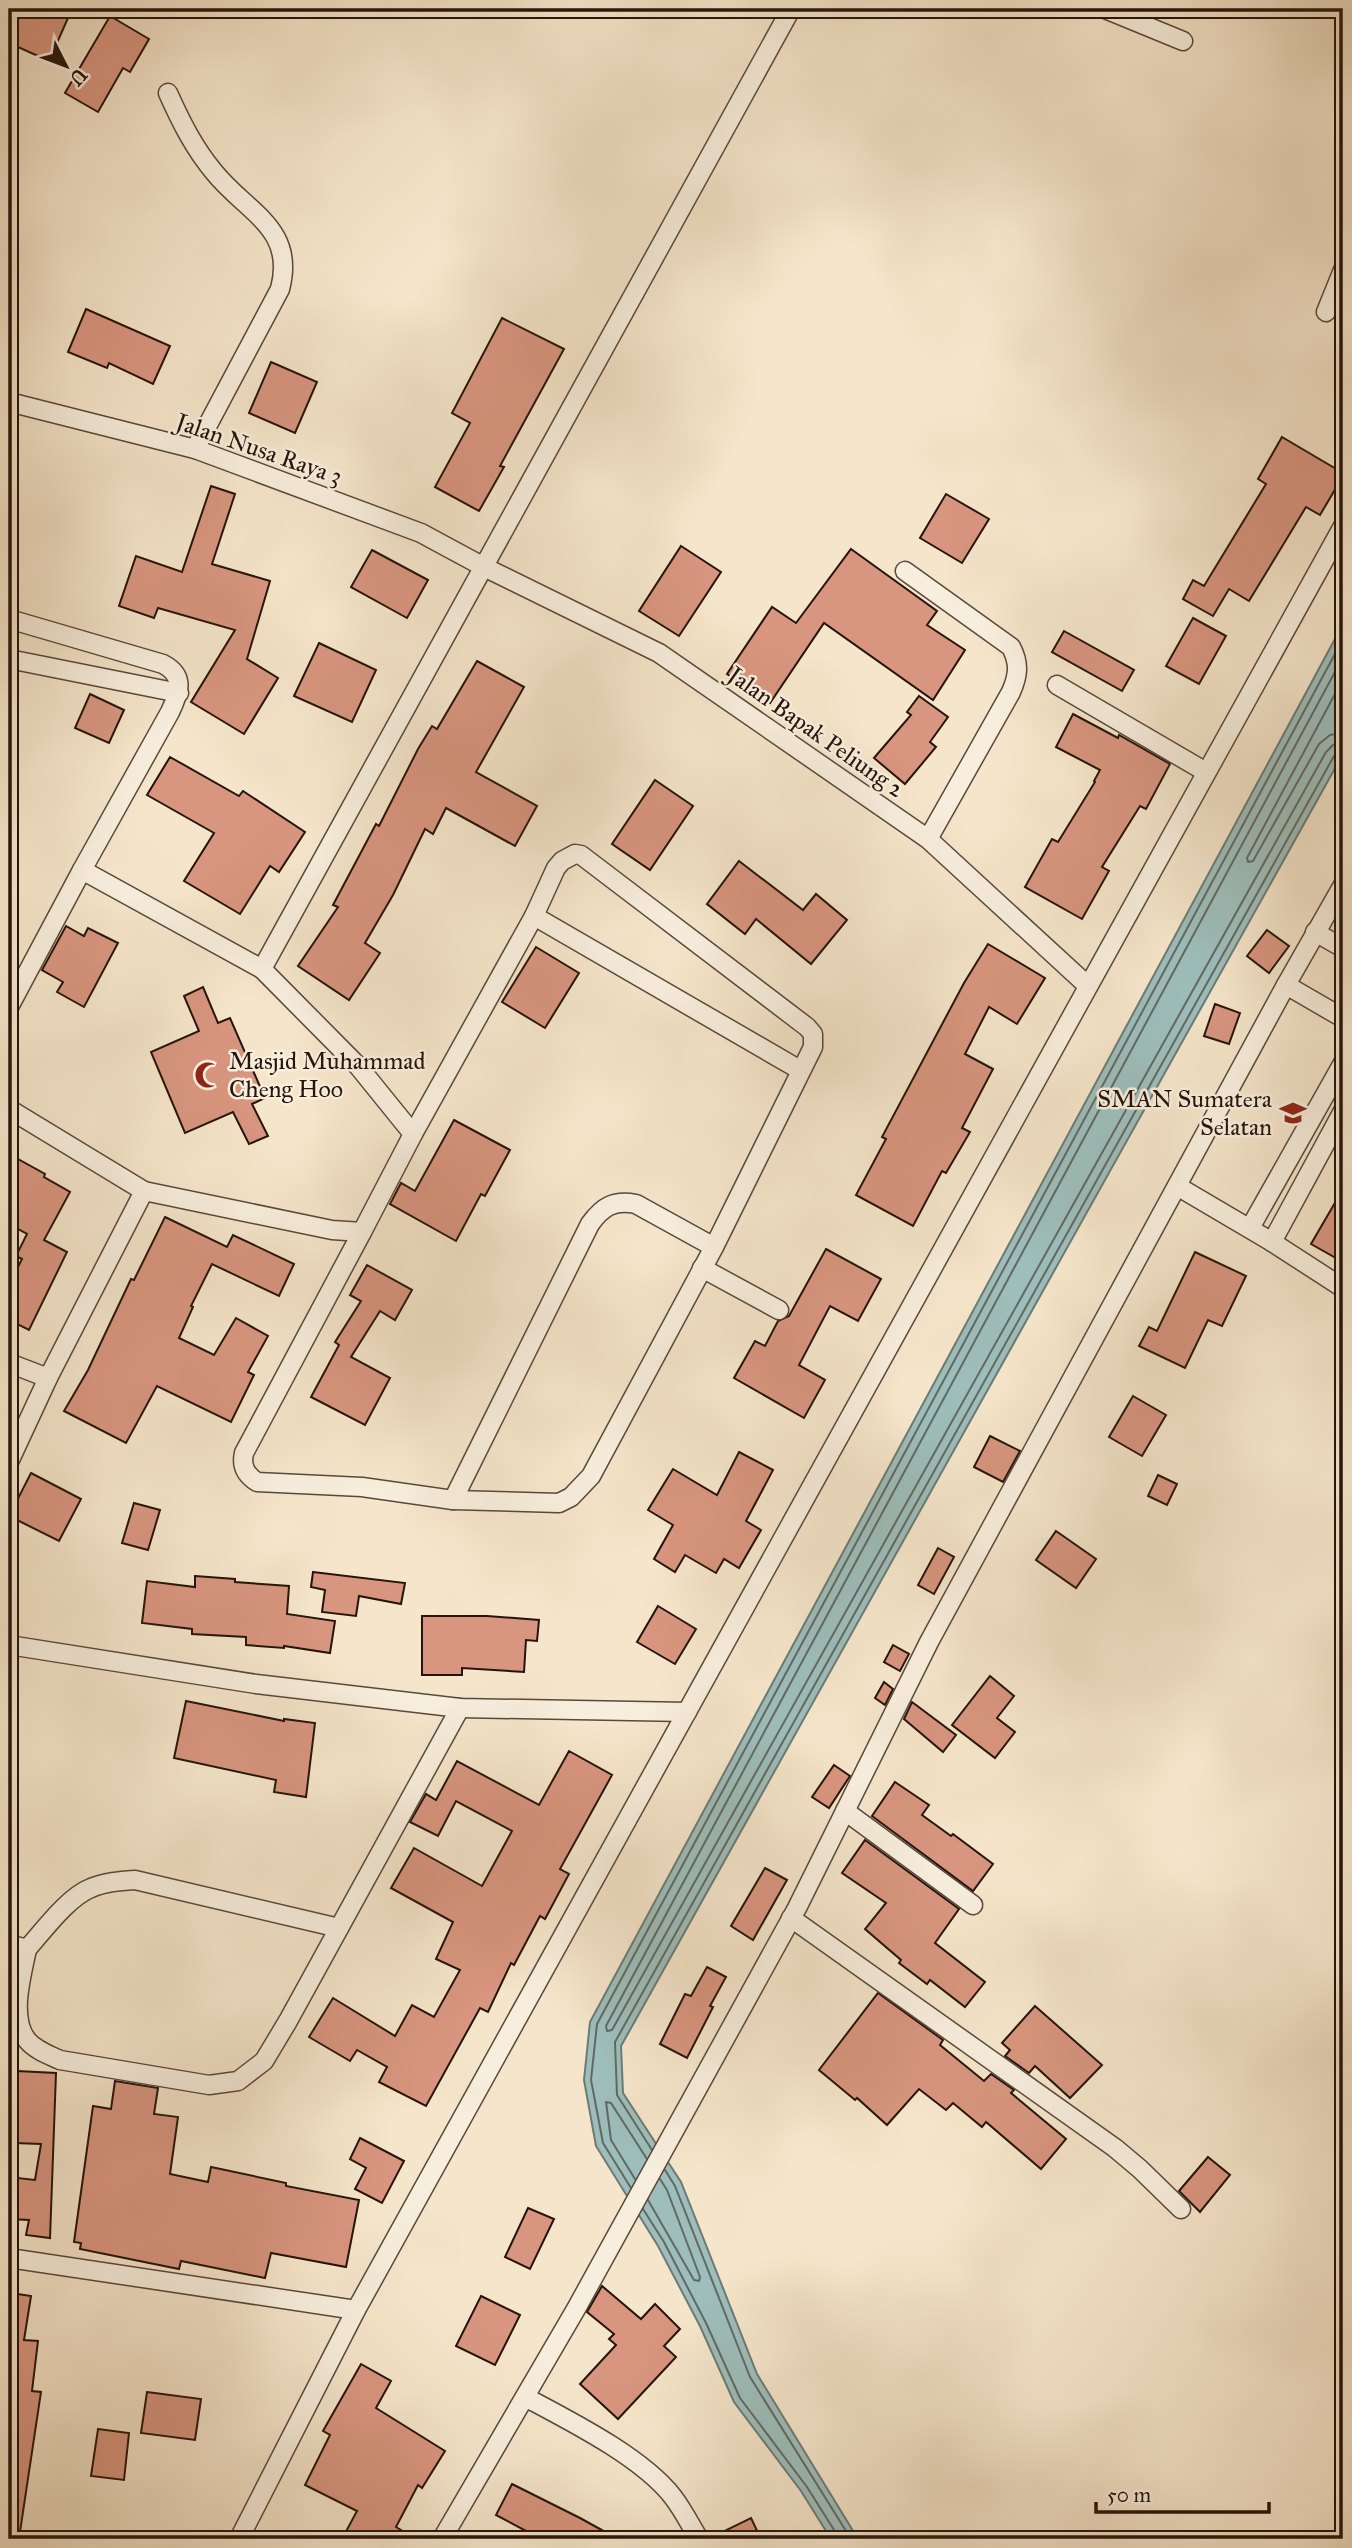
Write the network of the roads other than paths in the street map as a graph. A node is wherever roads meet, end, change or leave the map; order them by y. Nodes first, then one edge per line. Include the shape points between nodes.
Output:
1 (792, 9) edge
2 (1105, 9) edge
3 (1183, 41) dead end
4 (168, 93) dead end
5 (1343, 270) edge
6 (1326, 312) dead end
7 (9, 402) edge
8 (195, 449) junction
9 (1343, 526) edge
10 (484, 567) junction
11 (905, 571) dead end
12 (9, 618) edge
13 (9, 659) edge
14 (1058, 685) dead end
15 (179, 693) junction
16 (1206, 772) junction
17 (928, 839) junction
18 (82, 870) junction
19 (1343, 885) edge
20 (534, 916) junction
21 (1315, 932) junction
22 (1343, 948) edge
23 (262, 969) junction
24 (1286, 985) junction
25 (1088, 986) junction
26 (9, 1007) edge
27 (1343, 1017) edge
28 (1343, 1063) edge
29 (800, 1070) junction
30 (9, 1109) edge
31 (1343, 1111) edge
32 (413, 1134) junction
33 (1177, 1186) junction
34 (144, 1191) junction
35 (1250, 1228) junction
36 (362, 1232) junction
37 (1272, 1242) junction
38 (714, 1247) junction
39 (702, 1268) junction
40 (1343, 1288) edge
41 (779, 1310) dead end
42 (9, 1363) edge
43 (48, 1378) junction
44 (9, 1462) edge
45 (453, 1500) junction
46 (9, 1645) edge
47 (460, 1708) junction
48 (687, 1712) junction
49 (845, 1811) junction
50 (973, 1905) dead end
51 (791, 1918) junction
52 (339, 1928) junction
53 (9, 1944) edge
54 (27, 1948) junction
55 (14, 2030) edge
56 (1181, 2210) dead end
57 (9, 2258) edge
58 (356, 2310) junction
59 (525, 2397) junction
60 (239, 2539) edge
61 (442, 2539) edge
62 (699, 2539) edge

1 - 10 street
2 - 3 street
4 - 8 street via 198,152 277,237 285,271 280,289
5 - 6 street
7 - 8 street, Jalan Nusa Raya 3
8 - 10 street, Jalan Nusa Raya 3 via 421,533
9 - 16 street
10 - 17 street, Jalan Bapak Peliung 2 via 659,653
10 - 23 street
11 - 17 street via 1011,647 1018,667 1011,692
12 - 15 street via 163,664 176,675
13 - 15 street
14 - 16 street
15 - 18 street
16 - 25 street
17 - 25 street, Jalan Bapak Peliung 2
18 - 23 street
18 - 26 street
19 - 21 street
20 - 29 street
20 - 29 street via 556,868 568,857 581,855 807,1027 814,1042
20 - 32 street
21 - 22 street
21 - 24 street
23 - 32 street via 358,1066
24 - 27 street
24 - 33 street
25 - 48 street
28 - 35 street
29 - 38 street
30 - 34 street
31 - 37 street
32 - 36 street
33 - 35 street
33 - 49 street via 929,1642
34 - 36 street via 332,1230
34 - 43 street
35 - 37 street
36 - 45 street via 244,1453 244,1470 257,1482 362,1487
37 - 40 street
38 - 39 street
38 - 45 street via 636,1204 611,1203 599,1211
39 - 41 street
39 - 45 street via 582,1487 559,1503
42 - 43 street
43 - 44 street
46 - 47 street via 256,1684
47 - 48 street
47 - 52 street
48 - 58 street
49 - 50 street
49 - 51 street
51 - 56 street via 1115,2148
51 - 59 street
52 - 54 street via 135,1880 89,1888
52 - 55 street via 264,2061 238,2081 209,2085 60,2060
53 - 54 street
54 - 55 street
57 - 58 street
58 - 60 street
59 - 61 street
59 - 62 street via 592,2434 658,2482 674,2498

